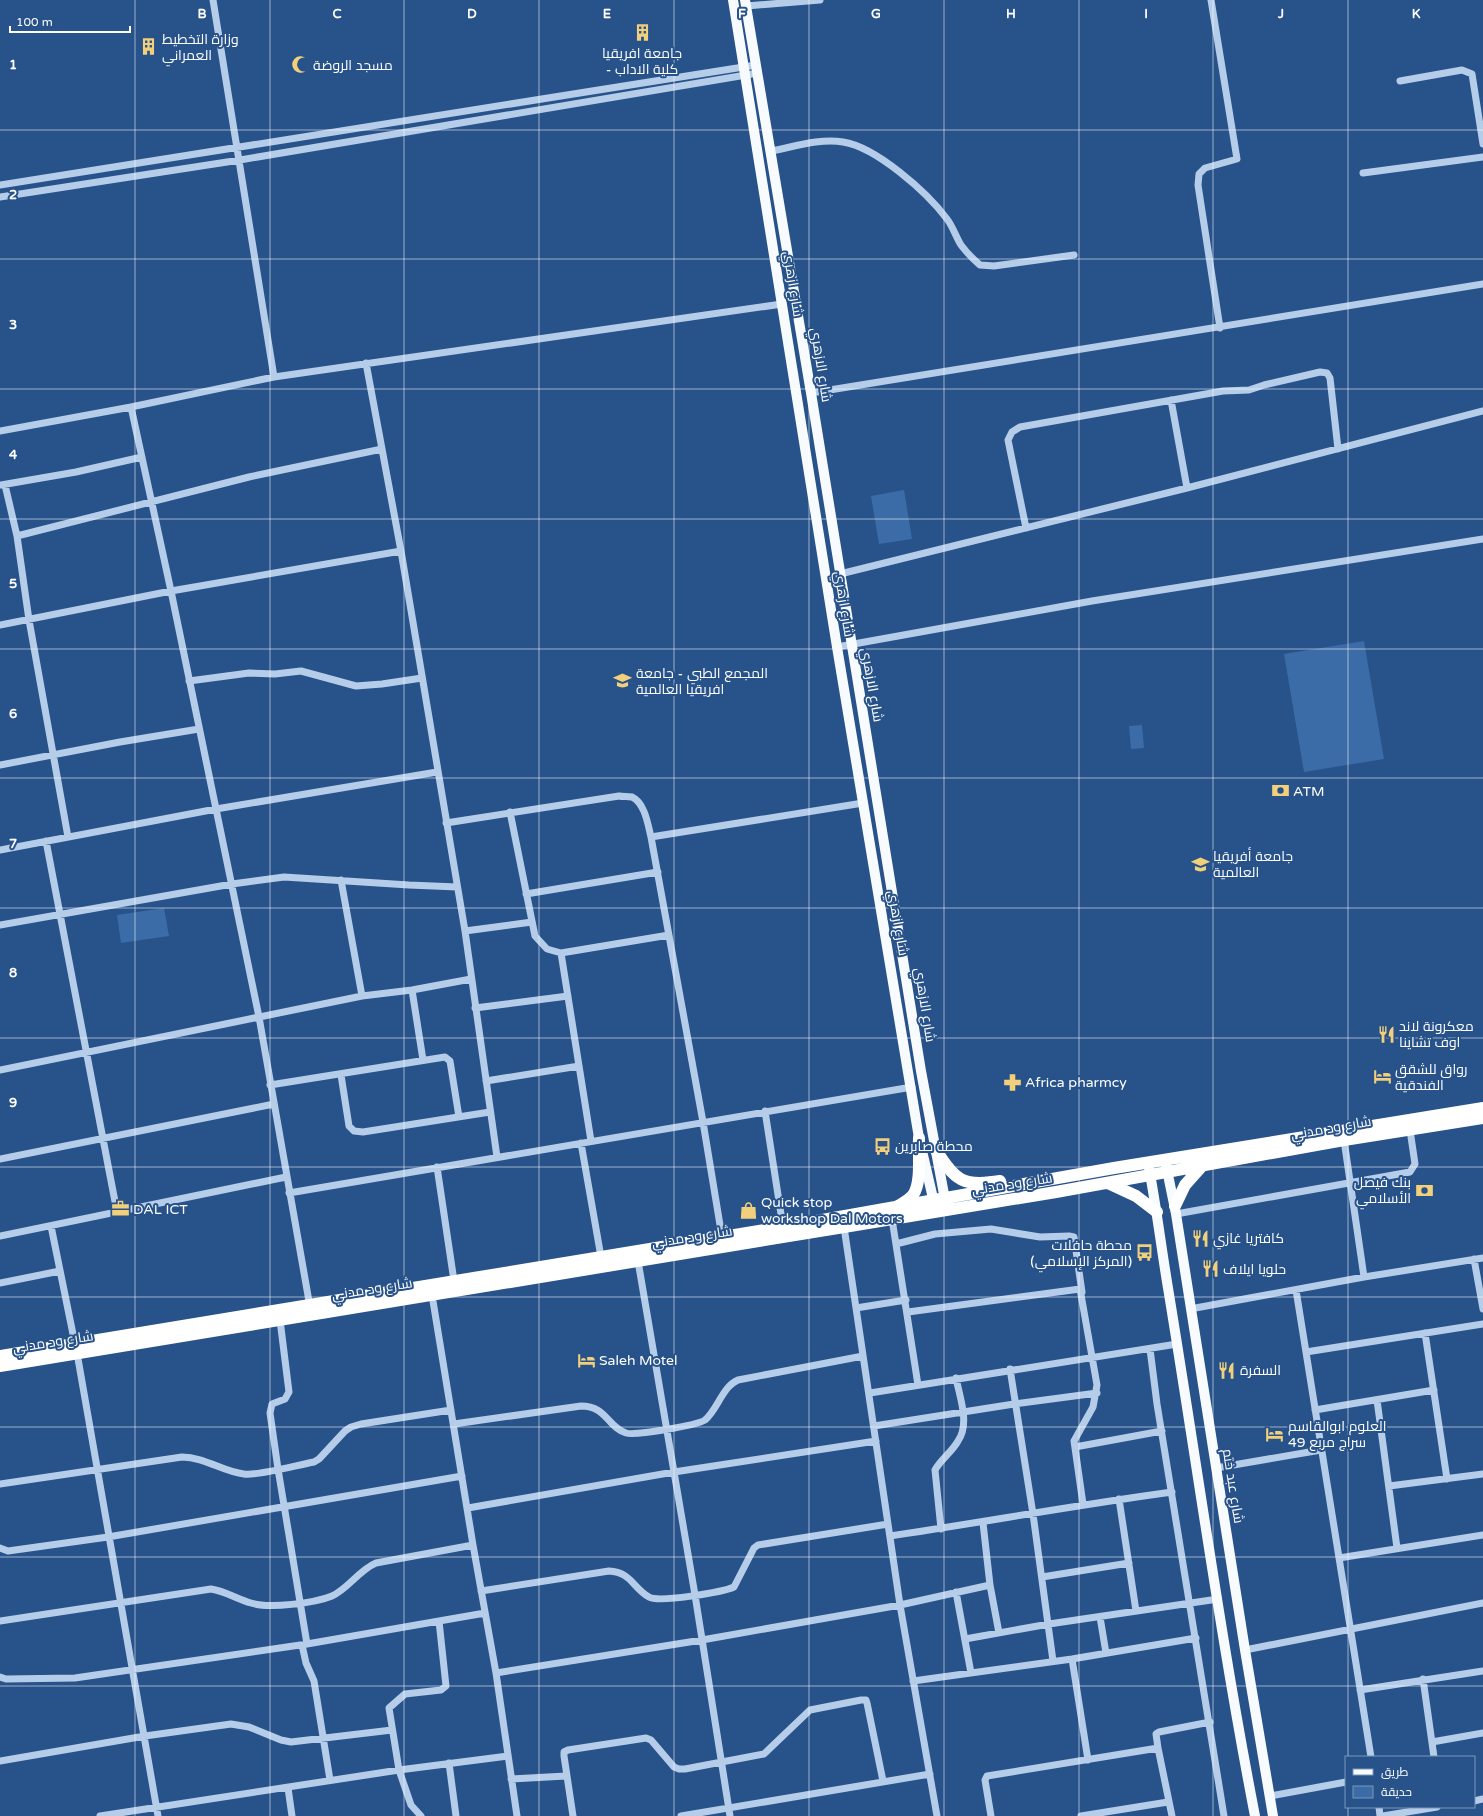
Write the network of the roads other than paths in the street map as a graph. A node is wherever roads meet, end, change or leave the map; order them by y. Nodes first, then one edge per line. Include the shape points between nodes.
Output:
1 (213, 0) edge
2 (732, 0) edge
3 (820, 0) edge
4 (1211, 0) edge
5 (746, 3) edge
6 (757, 69) junction
7 (744, 71) junction
8 (1400, 81) dead end
9 (1483, 144) edge
10 (238, 148) junction
11 (771, 151) junction
12 (1483, 157) edge
13 (240, 160) junction
14 (1363, 173) dead end
15 (0, 185) edge
16 (0, 197) edge
17 (1074, 255) dead end
18 (1483, 284) edge
19 (782, 304) junction
20 (1220, 328) junction
21 (366, 363) junction
22 (274, 377) junction
23 (812, 393) junction
24 (1171, 400) junction
25 (131, 407) junction
26 (1483, 411) edge
27 (0, 431) edge
28 (382, 449) junction
29 (1338, 449) junction
30 (142, 457) junction
31 (2, 485) edge
32 (1188, 488) junction
33 (152, 502) junction
34 (1026, 528) junction
35 (17, 536) junction
36 (1483, 539) edge
37 (401, 551) junction
38 (840, 574) junction
39 (171, 591) junction
40 (29, 620) junction
41 (0, 625) edge
42 (851, 644) junction
43 (837, 647) junction
44 (422, 678) junction
45 (189, 681) junction
46 (199, 729) junction
47 (53, 755) junction
48 (0, 765) edge
49 (437, 772) junction
50 (863, 803) junction
51 (216, 809) junction
52 (510, 812) junction
53 (446, 823) junction
54 (68, 837) junction
55 (651, 837) junction
56 (46, 841) junction
57 (0, 850) edge
58 (658, 872) junction
59 (341, 880) junction
60 (232, 884) junction
61 (457, 887) junction
62 (526, 894) junction
63 (60, 915) junction
64 (532, 922) junction
65 (0, 925) edge
66 (464, 931) junction
67 (669, 935) junction
68 (560, 953) junction
69 (471, 979) junction
70 (412, 990) junction
71 (362, 996) junction
72 (568, 996) junction
73 (476, 1008) junction
74 (259, 1017) junction
75 (915, 1034) junction
76 (903, 1035) junction
77 (86, 1053) junction
78 (423, 1060) junction
79 (579, 1066) junction
80 (0, 1070) edge
81 (341, 1075) junction
82 (486, 1081) junction
83 (270, 1085) junction
84 (912, 1087) junction
85 (274, 1104) junction
86 (1483, 1108) edge
87 (765, 1111) junction
88 (490, 1112) junction
89 (459, 1117) junction
90 (1483, 1118) edge
91 (703, 1122) junction
92 (1410, 1130) junction
93 (103, 1138) junction
94 (919, 1138) junction
95 (1344, 1140) junction
96 (591, 1141) junction
97 (582, 1143) junction
98 (936, 1150) junction
99 (497, 1157) junction
100 (0, 1159) edge
101 (1148, 1163) junction
102 (1167, 1166) junction
103 (1202, 1166) junction
104 (437, 1167) junction
105 (1114, 1168) junction
106 (1150, 1176) junction
107 (286, 1177) junction
108 (1107, 1183) junction
109 (1350, 1184) junction
110 (289, 1193) junction
111 (940, 1205) junction
112 (1176, 1210) junction
113 (117, 1212) junction
114 (1157, 1212) junction
115 (892, 1214) junction
116 (51, 1226) junction
117 (783, 1227) junction
118 (844, 1227) junction
119 (0, 1236) edge
120 (722, 1237) junction
121 (896, 1244) junction
122 (602, 1257) junction
123 (1483, 1258) edge
124 (1474, 1260) junction
125 (638, 1261) junction
126 (60, 1271) junction
127 (1364, 1277) junction
128 (454, 1281) junction
129 (0, 1283) edge
130 (1296, 1290) junction
131 (432, 1295) junction
132 (906, 1300) junction
133 (856, 1308) junction
134 (1190, 1308) junction
135 (310, 1309) junction
136 (1483, 1309) edge
137 (908, 1312) junction
138 (1085, 1313) junction
139 (280, 1320) junction
140 (1483, 1324) edge
141 (1425, 1333) junction
142 (1177, 1344) junction
143 (76, 1348) junction
144 (1150, 1349) junction
145 (1306, 1352) junction
146 (0, 1356) edge
147 (863, 1356) junction
148 (1093, 1358) junction
149 (0, 1366) edge
150 (1010, 1369) junction
151 (956, 1378) junction
152 (918, 1385) junction
153 (1434, 1390) junction
154 (870, 1393) junction
155 (1096, 1393) junction
156 (1376, 1400) junction
157 (1014, 1404) junction
158 (451, 1410) junction
159 (1315, 1410) junction
160 (963, 1412) junction
161 (454, 1424) junction
162 (874, 1426) junction
163 (667, 1429) junction
164 (1162, 1431) junction
165 (876, 1441) junction
166 (1075, 1447) junction
167 (1322, 1450) junction
168 (98, 1468) junction
169 (1216, 1468) junction
170 (278, 1469) junction
171 (674, 1472) junction
172 (1483, 1474) edge
173 (462, 1476) junction
174 (1447, 1479) junction
175 (0, 1484) edge
176 (1389, 1486) junction
177 (1172, 1492) junction
178 (1119, 1499) junction
179 (1083, 1504) junction
180 (285, 1507) junction
181 (468, 1508) junction
182 (1033, 1514) junction
183 (983, 1523) junction
184 (888, 1524) junction
185 (941, 1529) junction
186 (1483, 1535) edge
187 (890, 1536) junction
188 (108, 1537) junction
189 (473, 1545) junction
190 (0, 1548) edge
191 (1397, 1548) junction
192 (1339, 1558) junction
193 (1129, 1563) junction
194 (1042, 1578) junction
195 (990, 1585) junction
196 (481, 1591) junction
197 (956, 1592) junction
198 (695, 1595) junction
199 (1218, 1600) junction
200 (121, 1602) junction
201 (301, 1602) junction
202 (1190, 1604) junction
203 (1483, 1604) edge
204 (900, 1605) junction
205 (1136, 1611) junction
206 (485, 1613) junction
207 (1100, 1617) junction
208 (0, 1621) edge
209 (439, 1621) junction
210 (1049, 1624) junction
211 (1350, 1628) junction
212 (999, 1633) junction
213 (1196, 1638) junction
214 (965, 1639) junction
215 (702, 1640) junction
216 (305, 1644) junction
217 (1245, 1650) junction
218 (1106, 1653) junction
219 (1072, 1659) junction
220 (1054, 1661) junction
221 (133, 1670) junction
222 (1483, 1671) edge
223 (496, 1673) junction
224 (970, 1673) junction
225 (0, 1677) edge
226 (1423, 1679) junction
227 (913, 1681) junction
228 (1360, 1690) junction
229 (1210, 1722) junction
230 (392, 1730) junction
231 (1483, 1733) edge
232 (145, 1736) junction
233 (324, 1738) junction
234 (1432, 1742) junction
235 (1158, 1748) junction
236 (508, 1756) junction
237 (1371, 1756) edge
238 (1434, 1756) edge
239 (1088, 1760) junction
240 (0, 1761) edge
241 (449, 1763) junction
242 (721, 1763) junction
243 (399, 1770) junction
244 (930, 1774) junction
245 (566, 1776) junction
246 (511, 1779) junction
247 (330, 1780) junction
248 (883, 1781) junction
249 (1345, 1782) edge
250 (288, 1788) junction
251 (1270, 1796) junction
252 (1168, 1802) junction
253 (156, 1807) junction
254 (728, 1808) junction
255 (1431, 1808) edge
256 (1094, 1815) edge
257 (100, 1816) edge
258 (158, 1816) edge
259 (292, 1816) edge
260 (421, 1816) edge
261 (456, 1816) edge
262 (517, 1816) edge
263 (573, 1816) edge
264 (681, 1816) edge
265 (730, 1816) edge
266 (937, 1816) edge
267 (991, 1816) edge
268 (1081, 1816) edge
269 (1172, 1816) edge
270 (1224, 1816) edge
271 (1255, 1816) edge
272 (1273, 1816) edge
273 (1382, 1816) edge

1 - 10 street
2 - 7 main road, شارع ازهري
3 - 5 street
4 - 20 street via 1237,159 1204,168 1199,174 1198,185
5 - 6 main road, شارع الازهري
6 - 7 street
6 - 11 main road, شارع الازهري
7 - 10 street
7 - 13 street
7 - 19 main road, شارع ازهري
8 - 9 street via 1462,70 1472,74
10 - 13 street
10 - 15 street
11 - 17 street via 825,141 843,142 855,145 880,158 900,172 942,212 962,245 980,265 994,266
11 - 23 main road, شارع الازهري
12 - 14 street
13 - 16 street
13 - 22 street
18 - 20 street
19 - 21 street
19 - 43 main road, شارع ازهري
20 - 23 street
21 - 22 street
21 - 28 street
22 - 25 street
23 - 38 main road, شارع الازهري
24 - 29 street via 1223,391 1249,390 1320,372 1327,373 1330,378
24 - 32 street
24 - 34 street via 1020,427 1012,432 1008,440
25 - 27 street
25 - 30 street
26 - 29 street
28 - 33 street via 249,477
28 - 37 street
29 - 32 street
30 - 31 street
30 - 33 street
31 - 35 street
32 - 34 street
33 - 35 street
33 - 39 street
34 - 38 street
35 - 40 street
36 - 42 street via 1092,601
37 - 39 street
37 - 44 street
38 - 42 main road, شارع الازهري
39 - 40 street
39 - 45 street
40 - 41 street
40 - 47 street
42 - 43 street
42 - 75 main road, شارع الازهري
43 - 50 main road, شارع ازهري
44 - 45 street via 356,686 301,671 249,673
44 - 49 street
45 - 46 street
46 - 47 street
46 - 51 street
47 - 48 street
47 - 54 street
49 - 51 street
49 - 53 street
50 - 55 street
50 - 76 main road, شارع ازهري
51 - 54 street
51 - 60 street
52 - 53 street
52 - 55 street via 619,796 632,797 644,812
52 - 62 street
53 - 61 street
54 - 56 street
55 - 58 street
56 - 57 street
56 - 63 street
58 - 62 street
58 - 67 street
59 - 60 street via 284,877
59 - 61 street
59 - 71 street
60 - 63 street
60 - 74 street
61 - 66 street
62 - 64 street
63 - 65 street
63 - 77 street
64 - 66 street
64 - 68 street via 535,936 542,944 547,949
66 - 69 street
67 - 68 street
67 - 91 street
68 - 72 street
69 - 70 street
69 - 73 street
70 - 71 street
70 - 78 street
71 - 74 street
72 - 73 street
72 - 79 street
73 - 82 street
74 - 77 street
74 - 83 street
75 - 76 main road
75 - 98 main road, شارع الازهري
76 - 84 main road, شارع ازهري
77 - 80 street
77 - 93 street
78 - 81 street
78 - 89 street via 448,1058
79 - 82 street
79 - 96 street
81 - 83 street
81 - 89 street via 349,1126 354,1131 364,1132
82 - 88 street
83 - 85 street
84 - 87 street
84 - 94 main road, شارع ازهري
85 - 93 street
85 - 107 street
86 - 102 highway, شارع ود مدني
87 - 91 street
87 - 117 street
88 - 89 street
88 - 99 street
90 - 92 highway, شارع ود مدني
91 - 96 street
91 - 120 street
92 - 95 highway, شارع ود مدني
92 - 109 street via 1414,1164 1410,1172
93 - 100 street
93 - 113 street
94 - 111 main road, شارع ازهري
94 - 115 highway via 916,1190
95 - 103 highway, شارع ود مدني
95 - 109 street
96 - 97 street
97 - 99 street
97 - 122 street
98 - 105 highway via 955,1176 970,1182 998,1181 1101,1165
98 - 111 main road, شارع الازهري
99 - 104 street
101 - 102 highway, شارع ود مدني
101 - 105 highway, شارع ود مدني
101 - 106 main road
102 - 103 highway, شارع ود مدني
102 - 106 highway, شارع ود مدني
102 - 112 main road, شارع عبد ختم
103 - 112 highway via 1185,1186
104 - 110 street
104 - 128 street
105 - 111 highway, شارع ود مدني
106 - 108 highway, شارع ود مدني
106 - 114 main road
107 - 110 street
107 - 113 street
108 - 111 highway, شارع ود مدني
108 - 114 highway via 1136,1196
109 - 112 street
109 - 127 street
110 - 135 street
111 - 115 highway, شارع ود مدني
112 - 134 main road, شارع عبد ختم
113 - 116 street
114 - 142 main road
115 - 117 highway, شارع ود مدني
115 - 118 highway, شارع ود مدني
115 - 121 street
116 - 119 street
116 - 126 street
117 - 120 highway, شارع ود مدني
118 - 125 highway, شارع ود مدني
118 - 133 street
120 - 122 highway, شارع ود مدني
121 - 132 street
121 - 138 street via 935,1234 991,1229 1040,1237 1074,1237
122 - 128 highway, شارع ود مدني
123 - 124 street
124 - 127 street
124 - 136 street
125 - 131 highway, شارع ود مدني
125 - 163 street
126 - 129 street
126 - 143 street
127 - 130 street
128 - 135 highway, شارع ود مدني
130 - 134 street
130 - 145 street
131 - 135 highway, شارع ود مدني
131 - 158 street
132 - 133 street
132 - 137 street
133 - 147 street
134 - 169 main road, شارع عبد ختم
135 - 139 highway, شارع ود مدني
135 - 143 highway, شارع ود مدني
137 - 138 street via 1080,1289
137 - 152 street
138 - 148 street
139 - 143 highway, شارع ود مدني
139 - 170 street via 289,1392 285,1399 272,1404 270,1413
140 - 141 street
141 - 145 street
141 - 153 street
142 - 144 street
142 - 199 main road
143 - 146 highway, شارع ود مدني
143 - 149 highway, شارع ود مدني
143 - 168 street
144 - 148 street
144 - 164 street
145 - 159 street
147 - 154 street
147 - 163 street via 738,1380 733,1382 706,1419
148 - 150 street
148 - 155 street
150 - 151 street
150 - 157 street
151 - 152 street
151 - 160 street
152 - 154 street
153 - 156 street
153 - 174 street
154 - 162 street
155 - 157 street
155 - 166 street via 1093,1407 1076,1436
156 - 159 street
156 - 176 street
157 - 160 street
157 - 182 street
158 - 161 street
158 - 170 street via 351,1427 314,1462
159 - 167 street
160 - 162 street
160 - 185 street via 964,1430 935,1470
161 - 163 street via 590,1406 598,1409 627,1434
161 - 173 street
162 - 165 street
163 - 171 street
164 - 166 street
164 - 177 street
165 - 171 street
165 - 184 street
166 - 179 street
167 - 169 street
167 - 192 street
168 - 170 street via 191,1457 249,1475
168 - 175 street
168 - 188 street
169 - 217 main road, شارع عبد ختم
170 - 180 street
171 - 181 street
171 - 198 street
172 - 174 street
173 - 180 street
173 - 181 street
174 - 176 street
176 - 191 street
177 - 178 street
177 - 202 street
178 - 179 street
178 - 193 street
179 - 182 street
180 - 188 street
180 - 201 street
181 - 189 street
182 - 183 street
182 - 194 street
183 - 185 street
183 - 195 street
184 - 187 street
184 - 198 street via 758,1545 734,1587
185 - 187 street
186 - 191 street
187 - 204 street
188 - 190 street via 8,1551
188 - 200 street
189 - 196 street
189 - 201 street via 376,1563 368,1566 332,1596
191 - 192 street
192 - 211 street
193 - 194 street
193 - 205 street
194 - 210 street
195 - 197 street
195 - 212 street
196 - 198 street via 618,1571 654,1599
196 - 206 street
197 - 204 street
197 - 214 street
198 - 215 street
199 - 202 street
199 - 271 main road
200 - 201 street via 211,1589 250,1603 267,1606
200 - 208 street
200 - 221 street
201 - 216 street
202 - 205 street
202 - 213 street
203 - 211 street
204 - 215 street
204 - 227 street
205 - 207 street
206 - 209 street
206 - 223 street
207 - 210 street
207 - 218 street
209 - 216 street
209 - 230 street via 446,1686 441,1690 405,1694 389,1708
210 - 212 street
210 - 220 street
211 - 217 street
211 - 228 street
212 - 214 street
213 - 218 street
213 - 229 street
214 - 224 street
215 - 223 street
215 - 242 street
216 - 221 street
216 - 233 street via 306,1662 314,1681
217 - 251 main road, شارع عبد ختم
218 - 219 street
219 - 220 street
219 - 239 street
220 - 224 street
221 - 225 street via 75,1678
221 - 232 street
222 - 226 street
223 - 236 street
224 - 227 street
226 - 228 street
226 - 234 street
227 - 244 street
228 - 237 street
229 - 235 street via 1158,1732
229 - 270 street
230 - 233 street
230 - 243 street
231 - 234 street
232 - 233 street via 236,1724 291,1742
232 - 240 street
232 - 253 street
233 - 247 street
234 - 238 street
235 - 239 street
235 - 252 street
236 - 241 street
236 - 246 street
239 - 267 street via 987,1776 985,1780
241 - 243 street
241 - 261 street
242 - 245 street via 679,1769 674,1767 651,1740 641,1737 564,1752
242 - 248 street via 764,1754 810,1710 866,1700
242 - 254 street
243 - 247 street
243 - 260 street via 411,1805
244 - 248 street
244 - 266 street
245 - 246 street
245 - 263 street
246 - 262 street
247 - 250 street
248 - 254 street
249 - 251 street
250 - 253 street
250 - 259 street
251 - 272 main road, شارع عبد ختم
252 - 256 street
252 - 269 street
253 - 257 street
253 - 258 street
254 - 264 street
254 - 265 street
255 - 273 street
256 - 268 street

